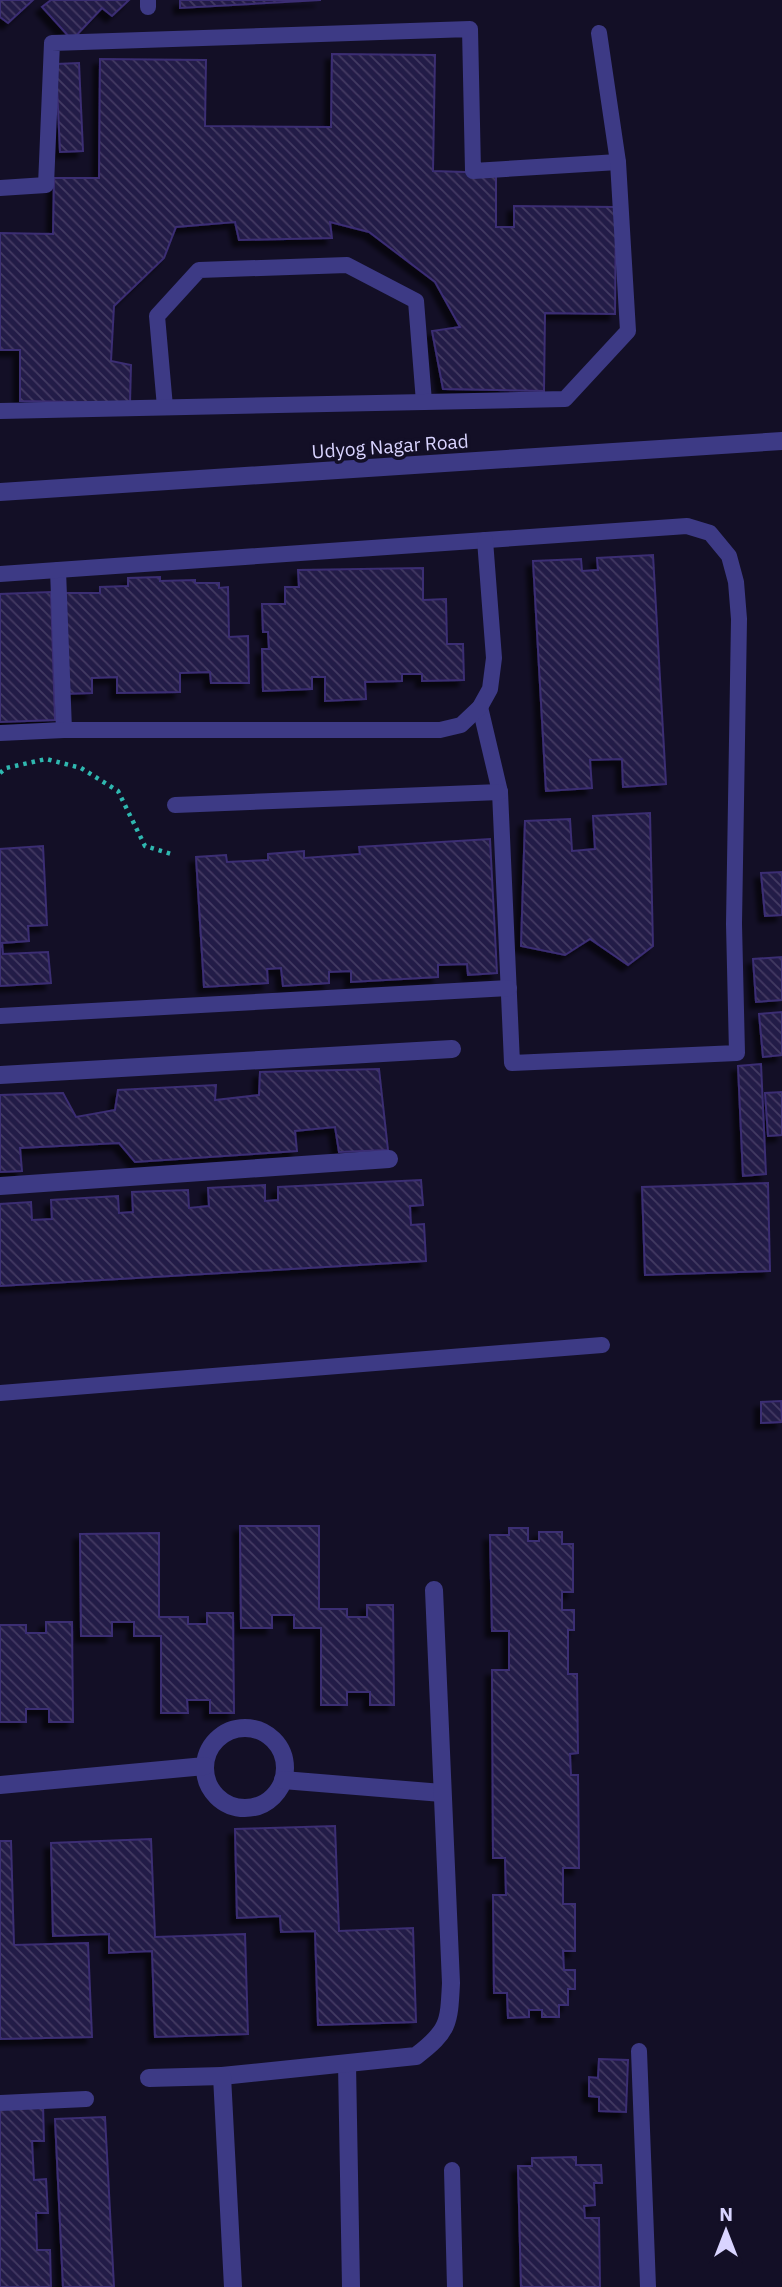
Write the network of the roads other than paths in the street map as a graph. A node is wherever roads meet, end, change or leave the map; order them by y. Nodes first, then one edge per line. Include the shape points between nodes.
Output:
1 (599, 33) dead end
2 (618, 162) junction
3 (0, 188) edge
4 (424, 402) junction
5 (165, 407) junction
6 (0, 411) edge
7 (782, 441) edge
8 (0, 492) edge
9 (485, 540) junction
10 (58, 570) junction
11 (0, 574) edge
12 (480, 707) junction
13 (64, 730) junction
14 (0, 733) edge
15 (500, 792) junction
16 (175, 804) dead end
17 (509, 988) junction
18 (0, 1016) edge
19 (452, 1049) dead end
20 (0, 1075) edge
21 (389, 1159) dead end
22 (0, 1186) edge
23 (602, 1345) dead end
24 (0, 1393) edge
25 (434, 1590) dead end
26 (205, 1766) junction
27 (283, 1780) junction
28 (0, 1785) edge
29 (442, 1793) junction
30 (639, 2051) dead end
31 (346, 2064) junction
32 (222, 2076) junction
33 (149, 2078) dead end
34 (86, 2099) dead end
35 (0, 2103) edge
36 (452, 2170) dead end
37 (233, 2287) edge
38 (351, 2287) edge
39 (455, 2287) edge
40 (648, 2287) edge

1 - 2 lane
2 - 3 lane via 473,171 470,29 52,43 46,185
2 - 4 lane via 628,331 565,399
4 - 5 lane
4 - 5 lane via 416,301 347,265 199,270 157,316
5 - 6 lane
7 - 8 street, Udyog Nagar Road
9 - 10 lane
9 - 12 lane via 494,658 490,689
9 - 17 lane via 687,526 710,533 729,556 740,619 734,924 737,1053 512,1063
10 - 11 lane
10 - 13 lane
12 - 13 lane via 461,725 440,730
12 - 15 lane
13 - 14 lane
15 - 16 lane
15 - 17 lane
17 - 18 lane
19 - 20 street
21 - 22 street
23 - 24 lane
25 - 29 street
26 - 27 street via 210,1787 219,1798 243,1808 268,1800
26 - 27 street via 217,1739 228,1731 254,1729 276,1742 285,1766
26 - 28 street
27 - 29 street
29 - 31 street via 449,2019 435,2042 416,2056
30 - 40 lane
31 - 32 street
31 - 38 street
32 - 33 street
32 - 37 street
34 - 35 lane
36 - 39 lane

